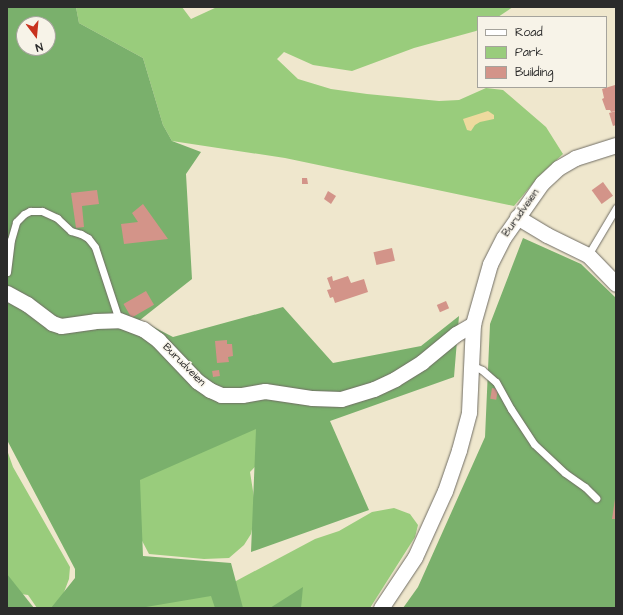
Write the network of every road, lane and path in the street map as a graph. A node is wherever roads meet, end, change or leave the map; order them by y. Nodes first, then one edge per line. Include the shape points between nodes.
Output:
1 (616, 145) edge
2 (616, 208) edge
3 (517, 217) junction
4 (588, 255) junction
5 (7, 272) edge
6 (616, 284) edge
7 (7, 294) edge
8 (119, 320) junction
9 (474, 324) junction
10 (471, 364) junction
11 (596, 498) dead end
12 (381, 608) edge

1 - 3 street, Burudveien via 575,158 558,168 542,183
2 - 4 lane
3 - 4 street via 546,235
3 - 9 street, Burudveien via 490,264
4 - 6 street
5 - 8 lane via 16,222 30,211 42,210 57,218 71,231 88,238 95,247
7 - 8 street, Burudveien via 27,304 52,323 62,326
8 - 9 street, Burudveien via 143,329 158,340 197,381 220,395 265,391 312,398 341,399 374,389 395,379 422,362 456,334
9 - 10 street, Burudveien
10 - 11 lane via 496,382 534,444
10 - 12 street, Burudveien via 469,412 445,491 415,557

